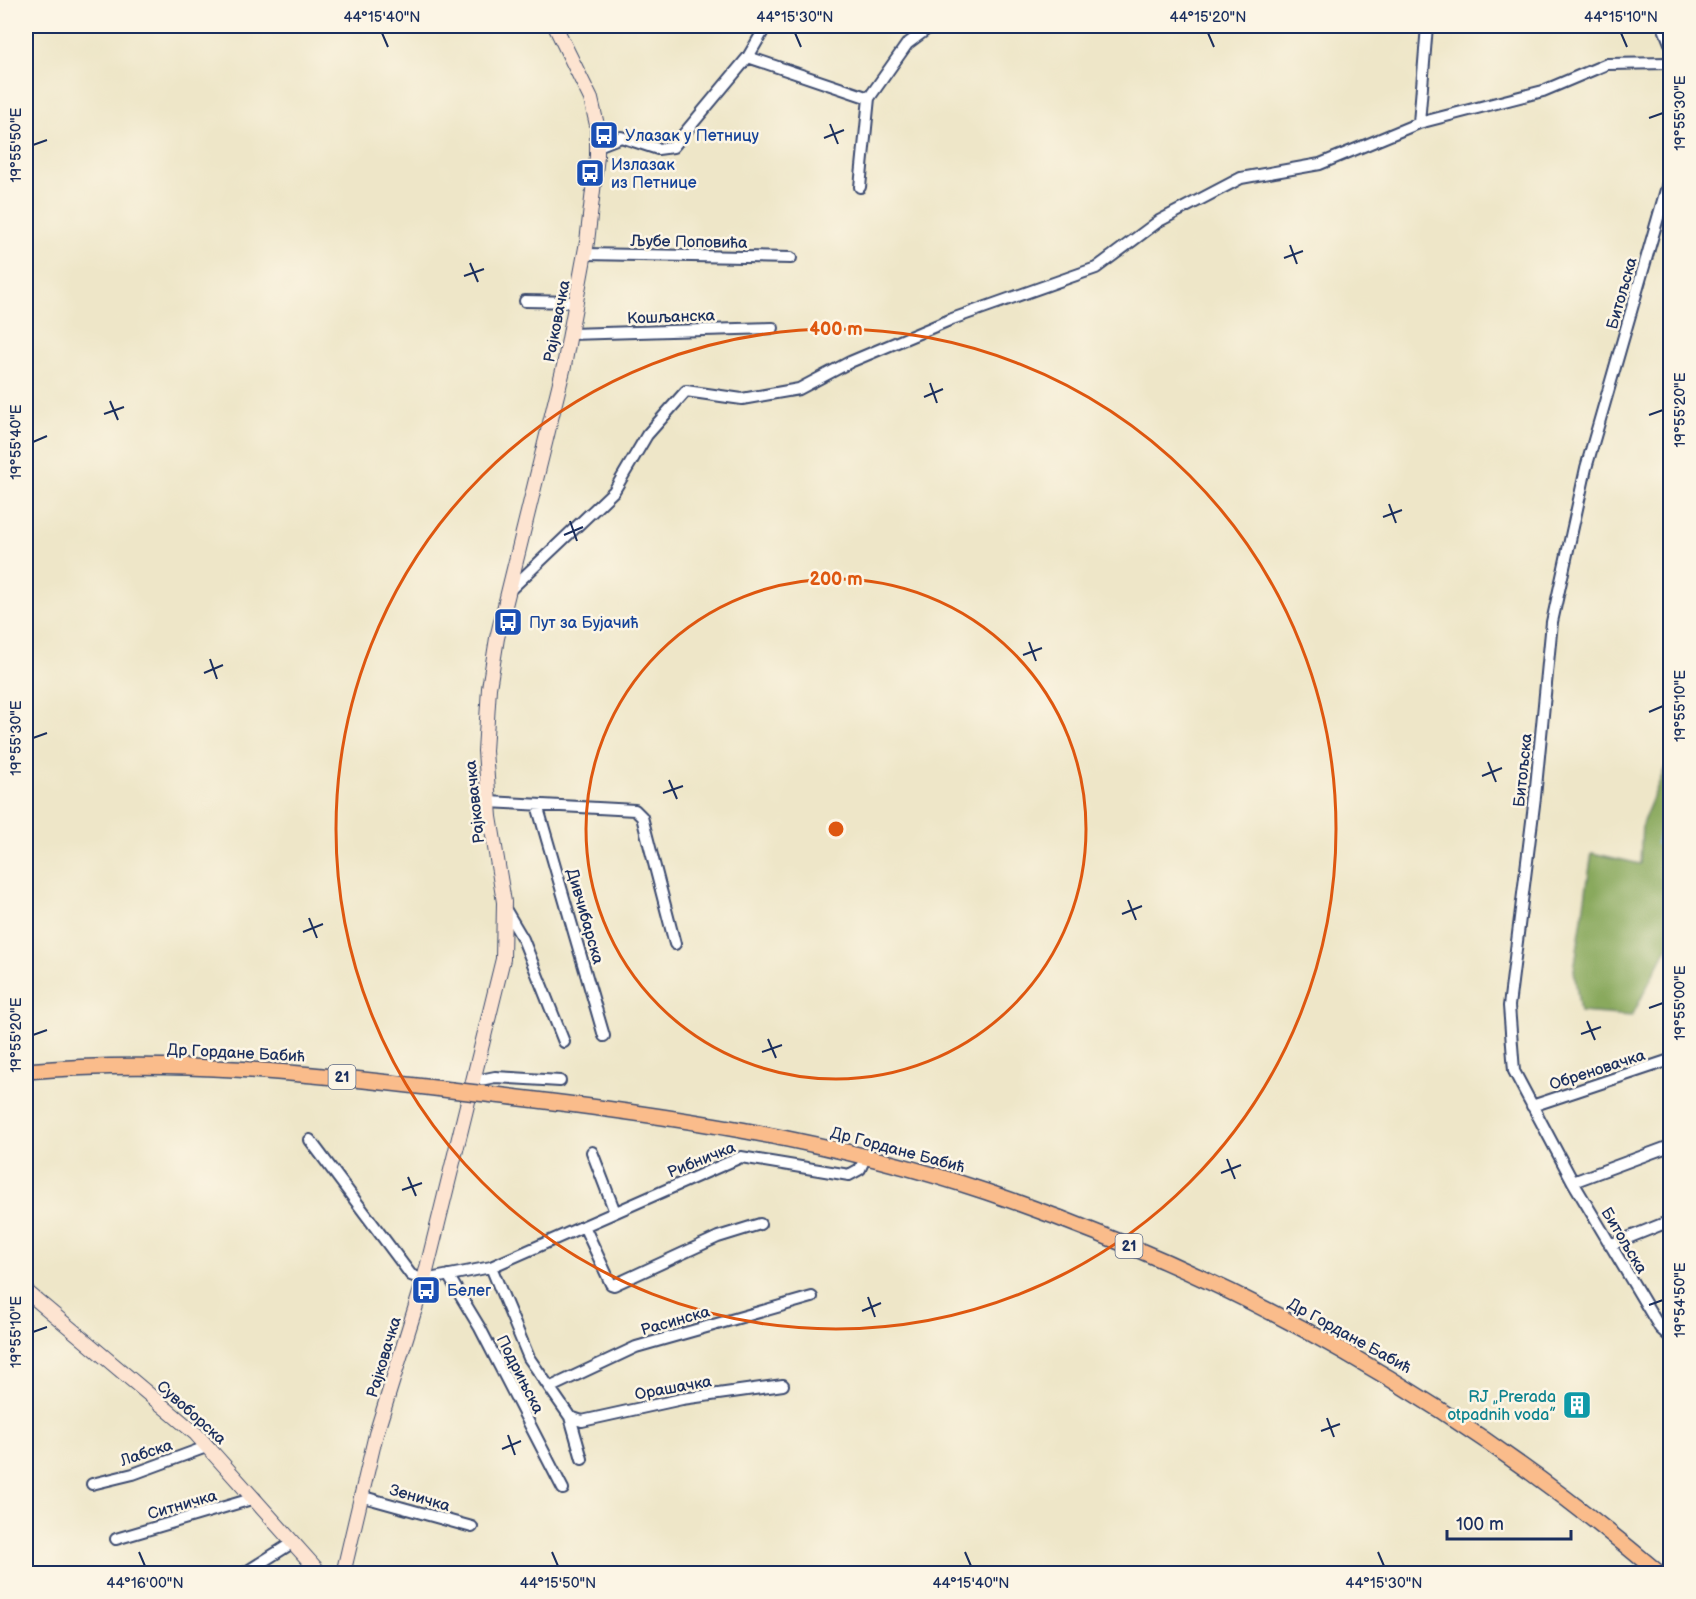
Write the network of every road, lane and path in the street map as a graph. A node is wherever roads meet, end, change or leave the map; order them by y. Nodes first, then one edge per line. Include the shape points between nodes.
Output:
1 (555, 26) edge
2 (766, 26) edge
3 (931, 26) edge
4 (1427, 26) edge
5 (1663, 26) edge
6 (1671, 43) edge
7 (748, 57) junction
8 (1671, 63) edge
9 (869, 98) junction
10 (1419, 123) junction
11 (598, 146) junction
12 (1671, 176) edge
13 (860, 187) dead end
14 (585, 254) junction
15 (791, 258) dead end
16 (525, 301) dead end
17 (576, 302) junction
18 (773, 328) dead end
19 (570, 334) junction
20 (510, 590) junction
21 (488, 802) junction
22 (537, 805) junction
23 (504, 907) junction
24 (675, 944) dead end
25 (604, 1036) dead end
26 (564, 1042) dead end
27 (1671, 1060) edge
28 (26, 1071) edge
29 (475, 1081) junction
30 (560, 1081) dead end
31 (1532, 1106) junction
32 (310, 1140) dead end
33 (1671, 1146) edge
34 (592, 1152) dead end
35 (865, 1158) junction
36 (1573, 1182) junction
37 (615, 1212) junction
38 (1671, 1221) edge
39 (760, 1224) dead end
40 (584, 1226) junction
41 (1610, 1245) junction
42 (491, 1267) junction
43 (448, 1275) junction
44 (424, 1280) junction
45 (26, 1292) edge
46 (812, 1297) dead end
47 (1671, 1338) edge
48 (783, 1385) dead end
49 (551, 1387) junction
50 (570, 1418) junction
51 (209, 1446) junction
52 (582, 1460) dead end
53 (92, 1484) dead end
54 (563, 1489) dead end
55 (360, 1496) junction
56 (255, 1498) junction
57 (472, 1527) dead end
58 (116, 1539) dead end
59 (292, 1543) junction
60 (243, 1574) edge
61 (321, 1574) edge
62 (343, 1574) edge
63 (1660, 1574) edge

1 - 11 main road, Рајковачка via 591,99
2 - 7 street
3 - 9 street via 907,44
4 - 10 street
5 - 6 street
7 - 9 street
7 - 11 street via 673,147 658,149 621,137
8 - 10 street via 1607,64 1543,91
9 - 13 street
10 - 20 street via 1320,164 1241,178 1159,221 1096,268 952,319 850,362 798,389 742,399 686,391 647,435 614,491
11 - 14 main road, Рајковачка
12 - 31 street, Битољска via 1586,468 1552,622 1509,1006 1514,1071
14 - 15 street, Љубе Поповића
14 - 17 main road, Рајковачка
16 - 17 street
17 - 19 main road, Рајковачка
18 - 19 street, Кошљанска
19 - 20 main road, Рајковачка
20 - 21 main road, Рајковачка via 489,688 485,741
21 - 22 street
21 - 23 main road, Рајковачка
22 - 24 street via 635,810 642,817
22 - 25 street, Дивчибарска
23 - 26 street via 523,939
23 - 29 main road, Рајковачка via 503,958
27 - 31 street, Обреновачка
28 - 35 main road, Др Гордане Бабић / 21, bridge via 193,1066 321,1075 642,1113
29 - 30 street via 495,1077
29 - 44 main road, Рајковачка
31 - 36 street, Битољска
32 - 44 street via 411,1275
33 - 36 street
34 - 37 street
35 - 37 street, Рибничка via 860,1169 849,1175 741,1157
35 - 63 main road, Др Гордане Бабић / 21 via 986,1191 1103,1235 1321,1337 1480,1435 1562,1493
36 - 41 street, Битољска
37 - 40 street, Рибничка
38 - 41 street
39 - 40 street via 718,1236 614,1285
40 - 42 street, Рибничка
41 - 47 street, Битољска via 1660,1328
42 - 43 street, Рибничка
42 - 49 street, Подрињска via 522,1344 535,1369
43 - 44 street, Рибничка
43 - 54 street, Подрињска via 484,1335
44 - 55 main road, Рајковачка
45 - 51 main road, Сувоборска
46 - 49 street, Расинска via 636,1347
48 - 50 street, Орашачка via 682,1399 582,1421
49 - 50 street, Подрињска
50 - 52 street, Подрињска
51 - 53 street, Лабска via 133,1474
51 - 56 main road, Сувоборска
55 - 57 street, Зеничка
55 - 62 main road, Рајковачка
56 - 58 street, Ситничка
56 - 59 main road, Сувоборска
59 - 60 street
59 - 61 main road, Сувоборска

